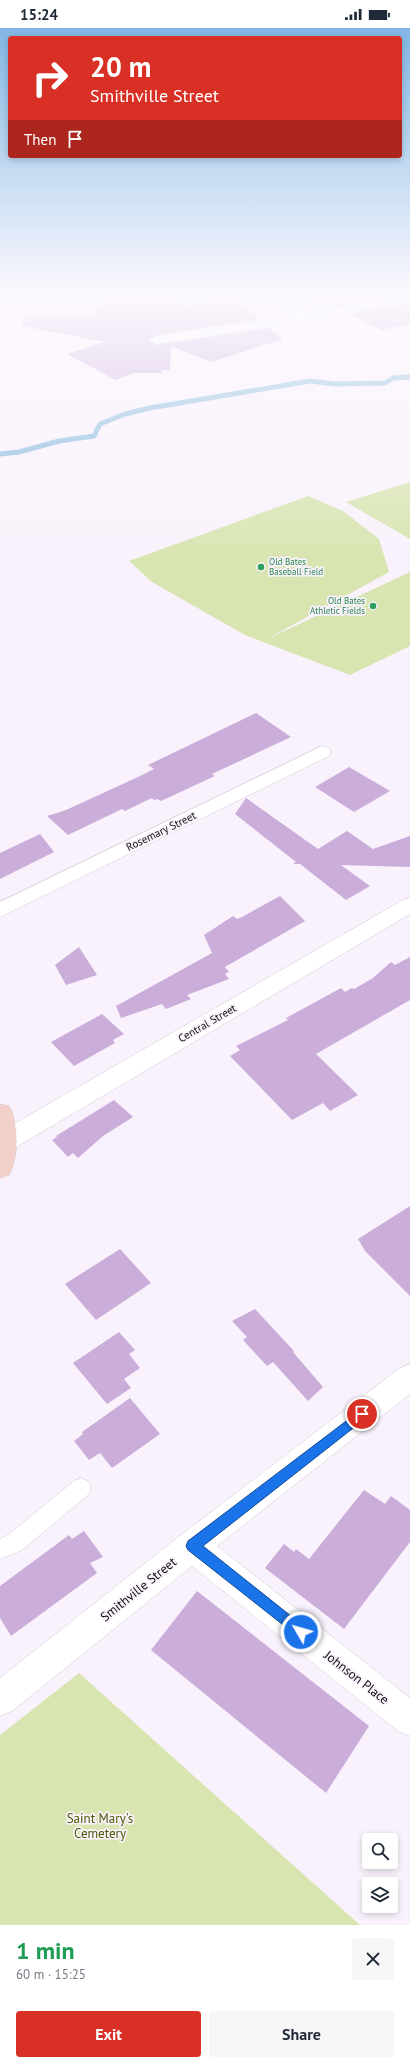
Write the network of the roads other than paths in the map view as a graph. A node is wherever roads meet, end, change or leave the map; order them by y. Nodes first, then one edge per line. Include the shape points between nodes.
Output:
1 (322, 752) dead end
2 (410, 905) edge
3 (0, 910) edge
4 (0, 1113) edge
5 (4, 1142) junction
6 (0, 1168) edge
7 (410, 1377) edge
8 (81, 1488) dead end
9 (192, 1546) junction
10 (0, 1549) edge
11 (0, 1699) edge
12 (410, 1719) edge

1 - 3 street, Rosemary Street
2 - 5 street, Central Street
4 - 5 main road
5 - 6 main road
7 - 9 street, Smithville Street
8 - 10 lane via 15,1543
9 - 11 street, Smithville Street
9 - 12 street, Johnson Place

